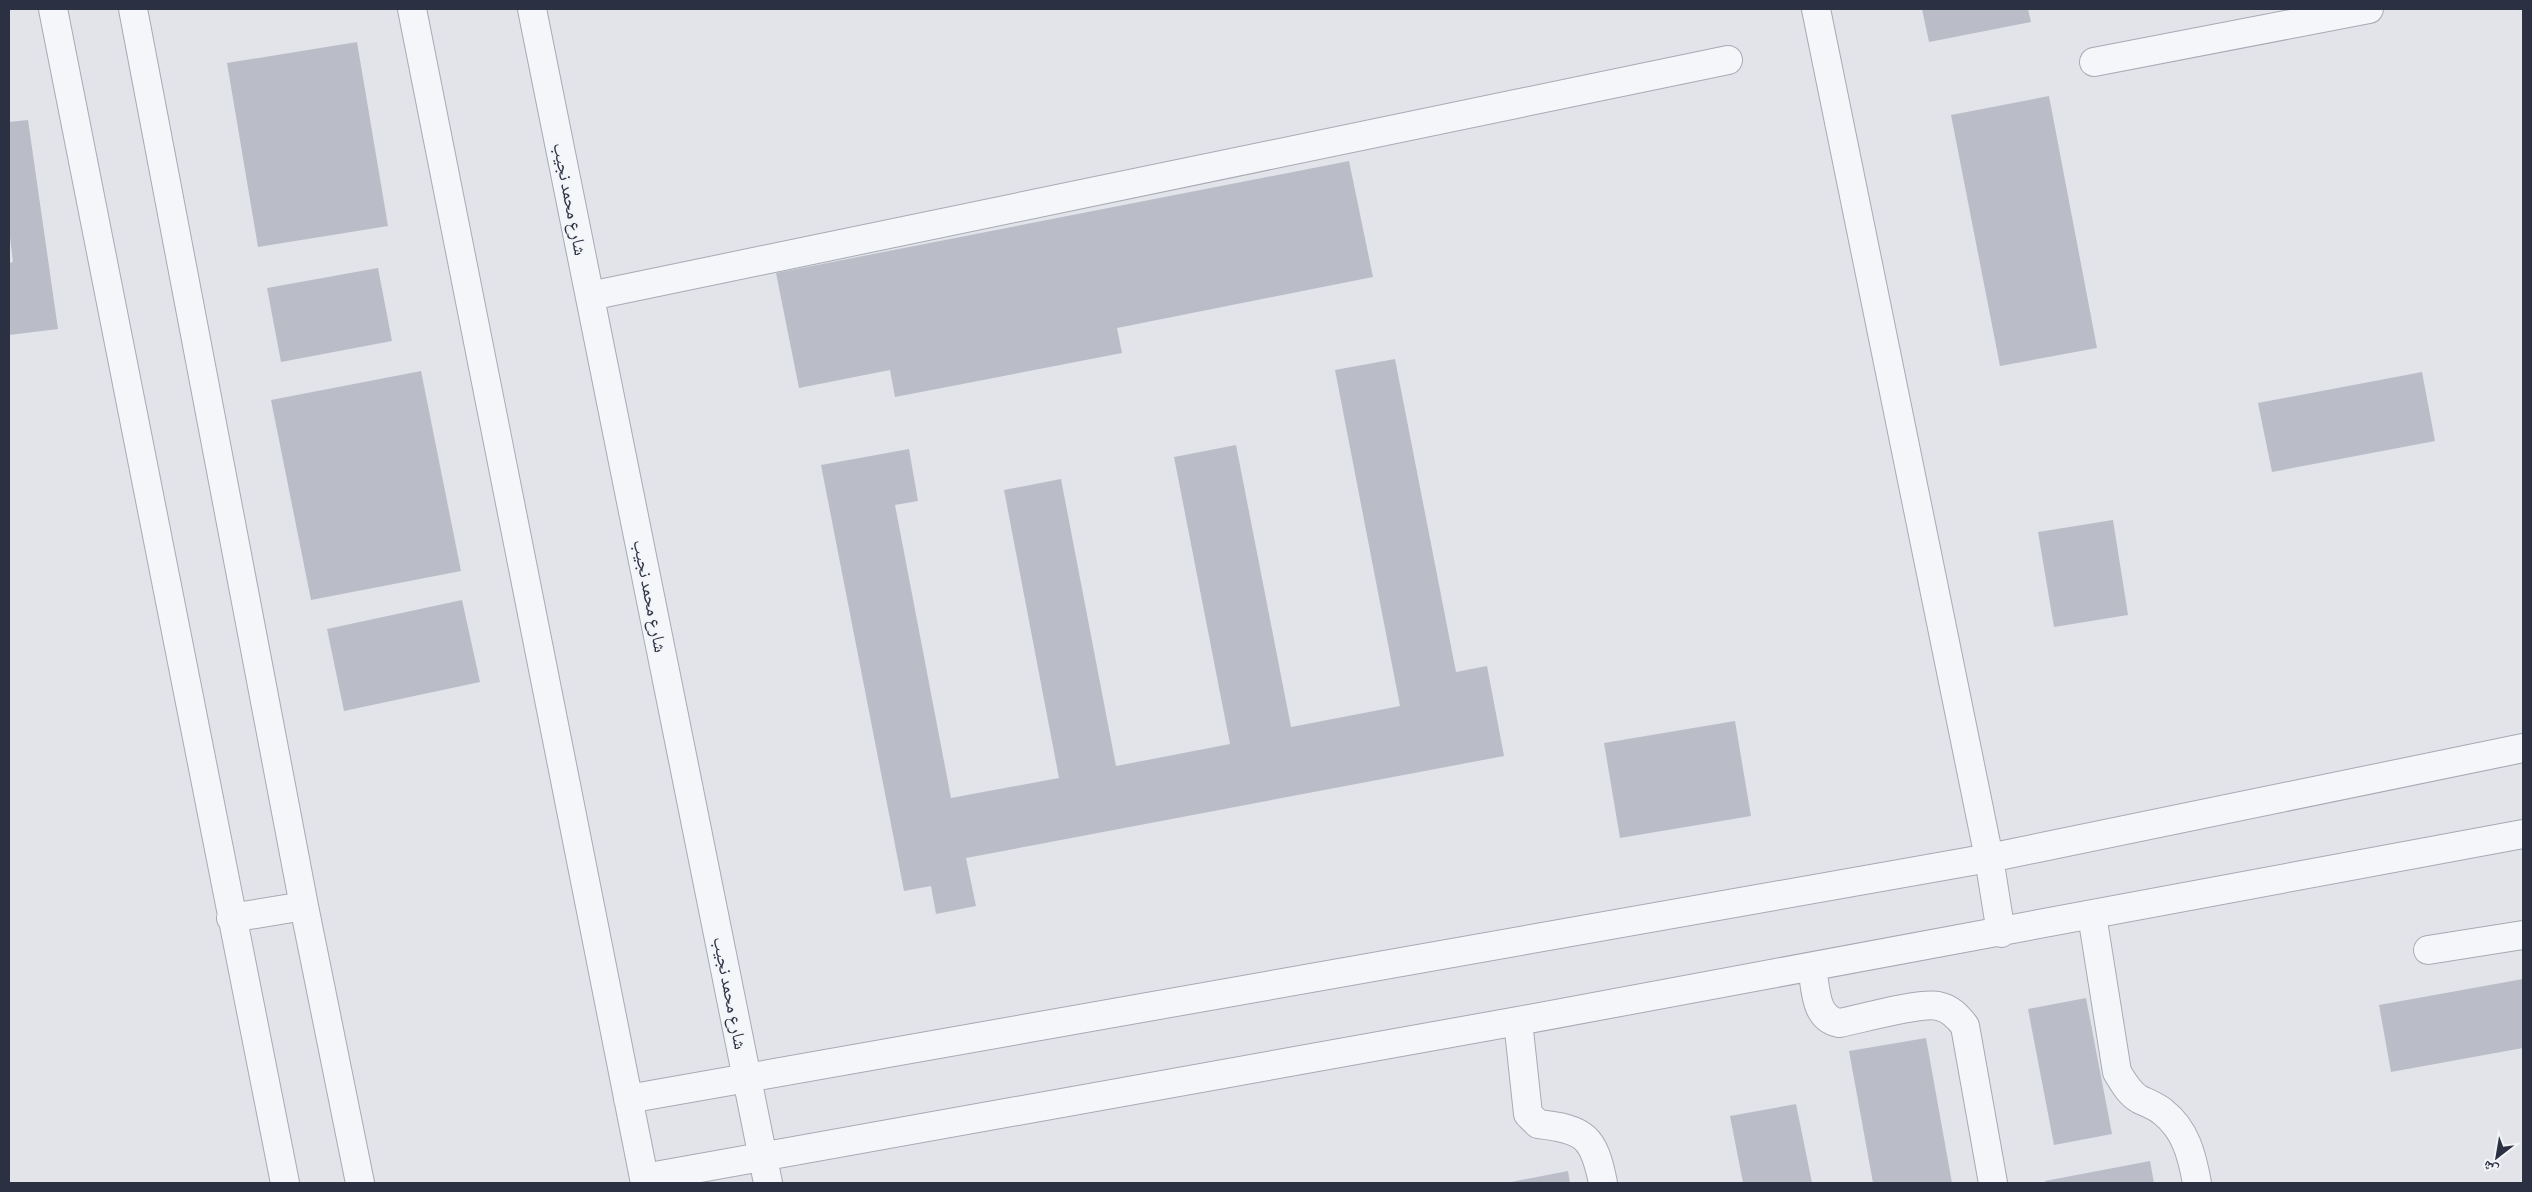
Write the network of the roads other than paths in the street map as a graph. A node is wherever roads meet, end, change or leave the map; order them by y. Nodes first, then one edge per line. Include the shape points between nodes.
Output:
1 (53, 9) edge
2 (134, 9) edge
3 (412, 9) edge
4 (532, 9) edge
5 (1816, 9) edge
6 (2369, 9) edge
7 (1728, 60) dead end
8 (2094, 62) dead end
9 (590, 296) junction
10 (2523, 748) edge
11 (2523, 834) edge
12 (1989, 858) junction
13 (304, 906) junction
14 (2092, 915) junction
15 (231, 918) junction
16 (2001, 933) junction
17 (2523, 935) edge
18 (2428, 950) dead end
19 (1812, 967) junction
20 (1518, 1022) junction
21 (748, 1078) junction
22 (628, 1099) junction
23 (763, 1157) junction
24 (644, 1181) edge
25 (285, 1183) edge
26 (360, 1183) edge
27 (768, 1183) edge
28 (1603, 1183) edge
29 (1993, 1183) edge
30 (2197, 1183) edge

1 - 15 street
2 - 13 street
3 - 22 street
4 - 9 street, شارع محمد نجيب
5 - 12 street
6 - 8 street
7 - 9 street
9 - 21 street, شارع محمد نجيب
10 - 12 street
11 - 14 street
12 - 16 street
12 - 21 street
13 - 15 street
13 - 26 street
14 - 16 street
14 - 30 street via 2117,1072 2137,1098 2164,1112 2182,1133 2189,1147
15 - 25 street
16 - 19 street
17 - 18 street
19 - 20 street
19 - 29 street via 1819,1008 1831,1021 1839,1023 1930,1005 1958,1017 1965,1026
20 - 23 street
20 - 28 street via 1528,1114 1538,1124 1562,1126 1586,1138 1599,1159
21 - 22 street
21 - 23 street, شارع محمد نجيب
22 - 24 street
23 - 24 street
23 - 27 street, شارع محمد نجيب

